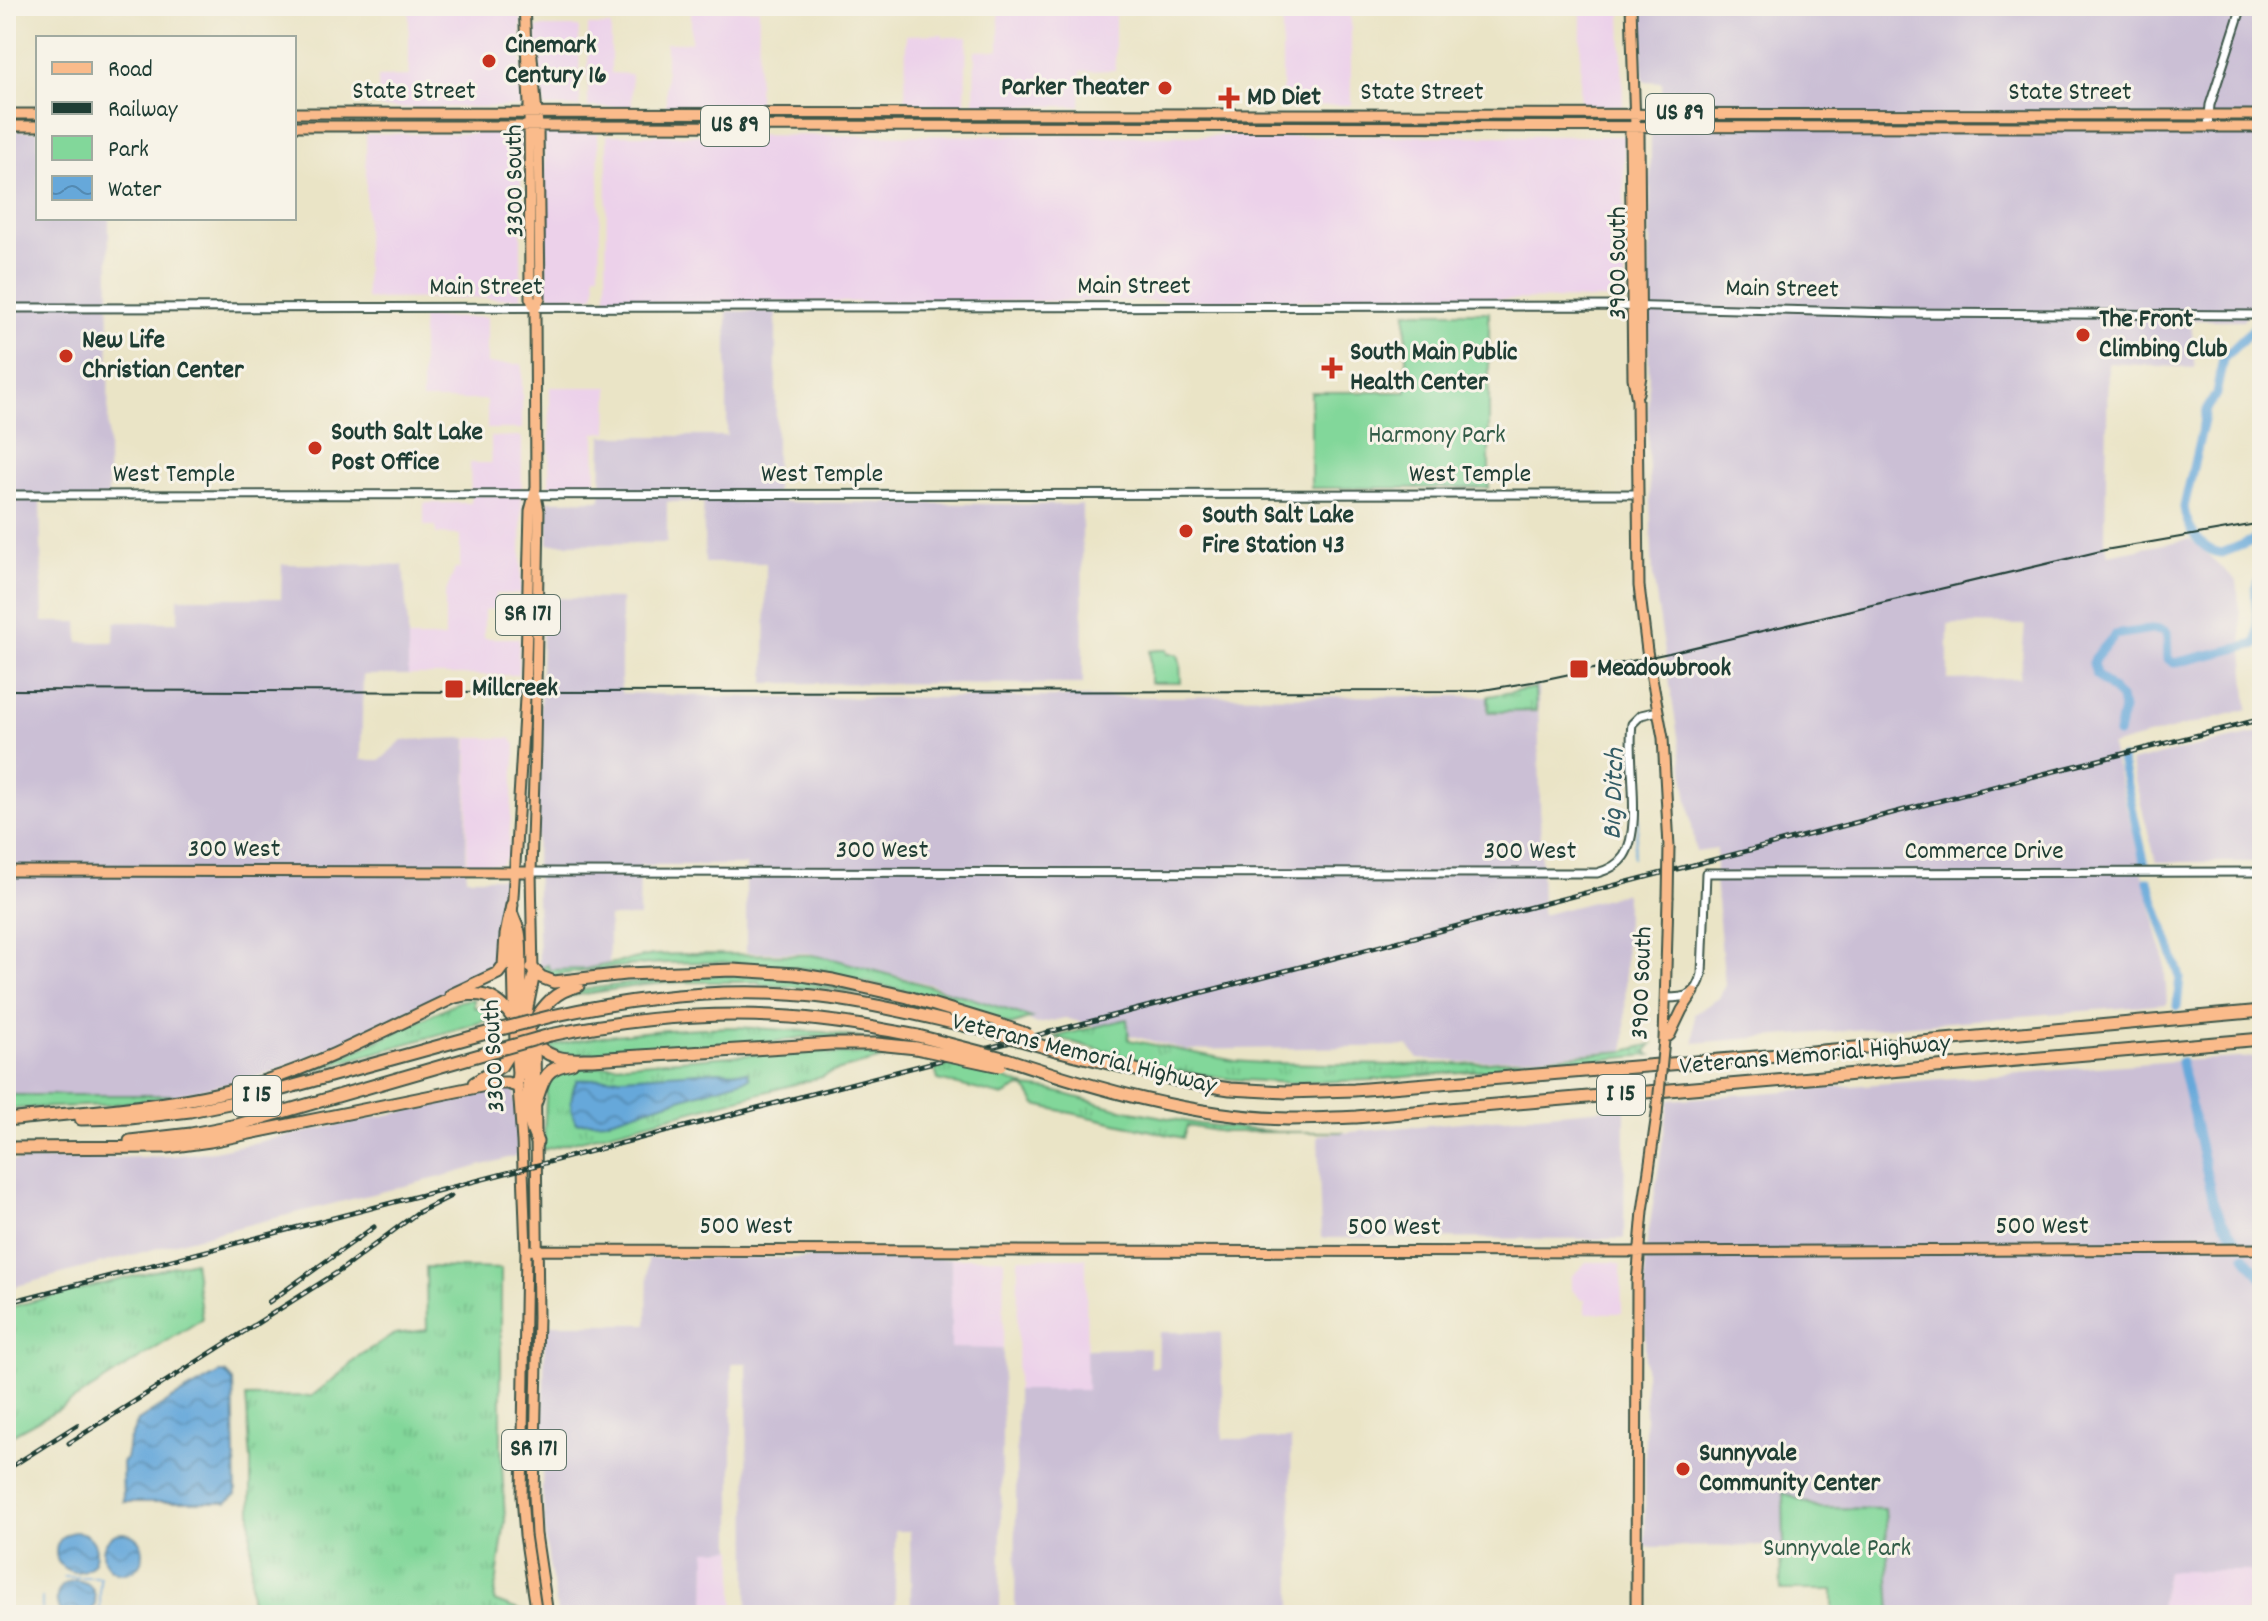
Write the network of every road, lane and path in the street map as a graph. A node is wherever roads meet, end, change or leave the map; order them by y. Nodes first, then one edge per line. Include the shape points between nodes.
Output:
1 (526, 6) edge
2 (1631, 6) edge
3 (2242, 6) edge
4 (296, 113) edge
5 (1635, 113) junction
6 (6, 114) edge
7 (36, 114) edge
8 (533, 114) junction
9 (2209, 115) junction
10 (2262, 115) edge
11 (1635, 125) junction
12 (6, 126) edge
13 (36, 126) edge
14 (296, 126) edge
15 (533, 126) junction
16 (2208, 127) junction
17 (2262, 127) edge
18 (1637, 307) junction
19 (6, 308) edge
20 (535, 308) junction
21 (2262, 315) edge
22 (535, 494) junction
23 (1637, 494) junction
24 (6, 495) edge
25 (1658, 711) junction
26 (523, 736) junction
27 (535, 759) junction
28 (6, 871) edge
29 (515, 872) junction
30 (531, 872) junction
31 (2262, 872) edge
32 (512, 910) junction
33 (670, 972) junction
34 (533, 973) junction
35 (1694, 992) junction
36 (1666, 998) junction
37 (2262, 1008) edge
38 (419, 1013) junction
39 (525, 1031) junction
40 (1664, 1040) junction
41 (917, 1042) junction
42 (2262, 1042) edge
43 (1056, 1047) junction
44 (592, 1059) junction
45 (517, 1083) junction
46 (463, 1089) junction
47 (536, 1102) junction
48 (6, 1120) edge
49 (537, 1142) junction
50 (6, 1148) edge
51 (2262, 1249) edge
52 (532, 1250) junction
53 (1639, 1251) junction
54 (537, 1615) edge
55 (548, 1615) edge
56 (1636, 1615) edge

1 - 8 main road, 3300 South / SR 171
2 - 5 main road, 3900 South
3 - 9 street
4 - 8 main road, State Street / US 89
5 - 8 main road, State Street / US 89
5 - 9 main road, State Street / US 89
5 - 11 main road, 3900 South
6 - 7 main road
8 - 15 main road, 3300 South / SR 171
9 - 10 main road, State Street / US 89
9 - 16 street
11 - 15 main road, State Street / US 89
11 - 16 main road, State Street / US 89
11 - 18 main road, 3900 South
12 - 13 main road
14 - 15 main road, State Street / US 89
15 - 20 main road, 3300 South / SR 171 via 540,298
16 - 17 main road, State Street / US 89
18 - 20 street, Main Street
18 - 21 street, Main Street
18 - 23 main road, 3900 South
19 - 20 street, Main Street
20 - 22 main road, 3300 South / SR 171
22 - 23 street, West Temple
22 - 24 street, West Temple
22 - 26 main road, 3300 South / SR 171 via 530,511
22 - 27 main road, 3300 South / SR 171
23 - 25 main road, 3900 South via 1639,586
25 - 30 street, 300 West via 1641,715 1631,728 1629,843 1623,858 1597,873
25 - 36 main road, 3900 South, bridge via 1669,847
26 - 27 main road
26 - 29 main road, 3300 South / SR 171
27 - 30 main road, 3300 South / SR 171
28 - 29 main road, 300 West
29 - 30 main road, 300 West
29 - 32 main road, 3300 South / SR 171
30 - 34 main road, 3300 South / SR 171
31 - 35 street, Commerce Drive via 1706,873 1702,974
32 - 38 highway via 504,965 498,973
32 - 39 highway via 519,932
33 - 34 highway via 554,982
33 - 39 highway via 566,989 550,999
33 - 43 highway, bridge via 752,970 833,980 908,997
34 - 39 highway
35 - 36 street
35 - 40 main road
36 - 40 main road, 3900 South
37 - 43 highway, Veterans Memorial Highway / I 15 via 1354,1090 1230,1089
38 - 39 highway via 455,997 488,996
38 - 48 highway via 317,1062 210,1095
39 - 44 highway via 554,1056
39 - 45 highway
39 - 46 highway via 498,1070
39 - 47 main road, 3300 South / SR 171
39 - 49 highway via 529,1121
40 - 53 main road, 3900 South, bridge
41 - 42 highway, Veterans Memorial Highway / I 15, bridge via 1134,1096 1287,1119
41 - 44 highway
41 - 50 highway, Veterans Memorial Highway / I 15, bridge via 864,1026 789,1017 648,1019 550,1035 237,1125 129,1141
43 - 48 highway, Veterans Memorial Highway / I 15, bridge via 829,998 658,998 552,1016 190,1111 130,1118
44 - 47 highway via 549,1071
45 - 46 highway
45 - 52 main road, 3300 South / SR 171
46 - 50 highway via 167,1147
47 - 49 main road, 3300 South / SR 171
49 - 52 main road, 3300 South / SR 171
51 - 53 main road, 500 West
52 - 53 main road, 500 West
52 - 54 main road, 3300 South / SR 171 via 522,1496
52 - 55 main road, 3300 South / SR 171 via 534,1496
53 - 56 main road, 3900 South

